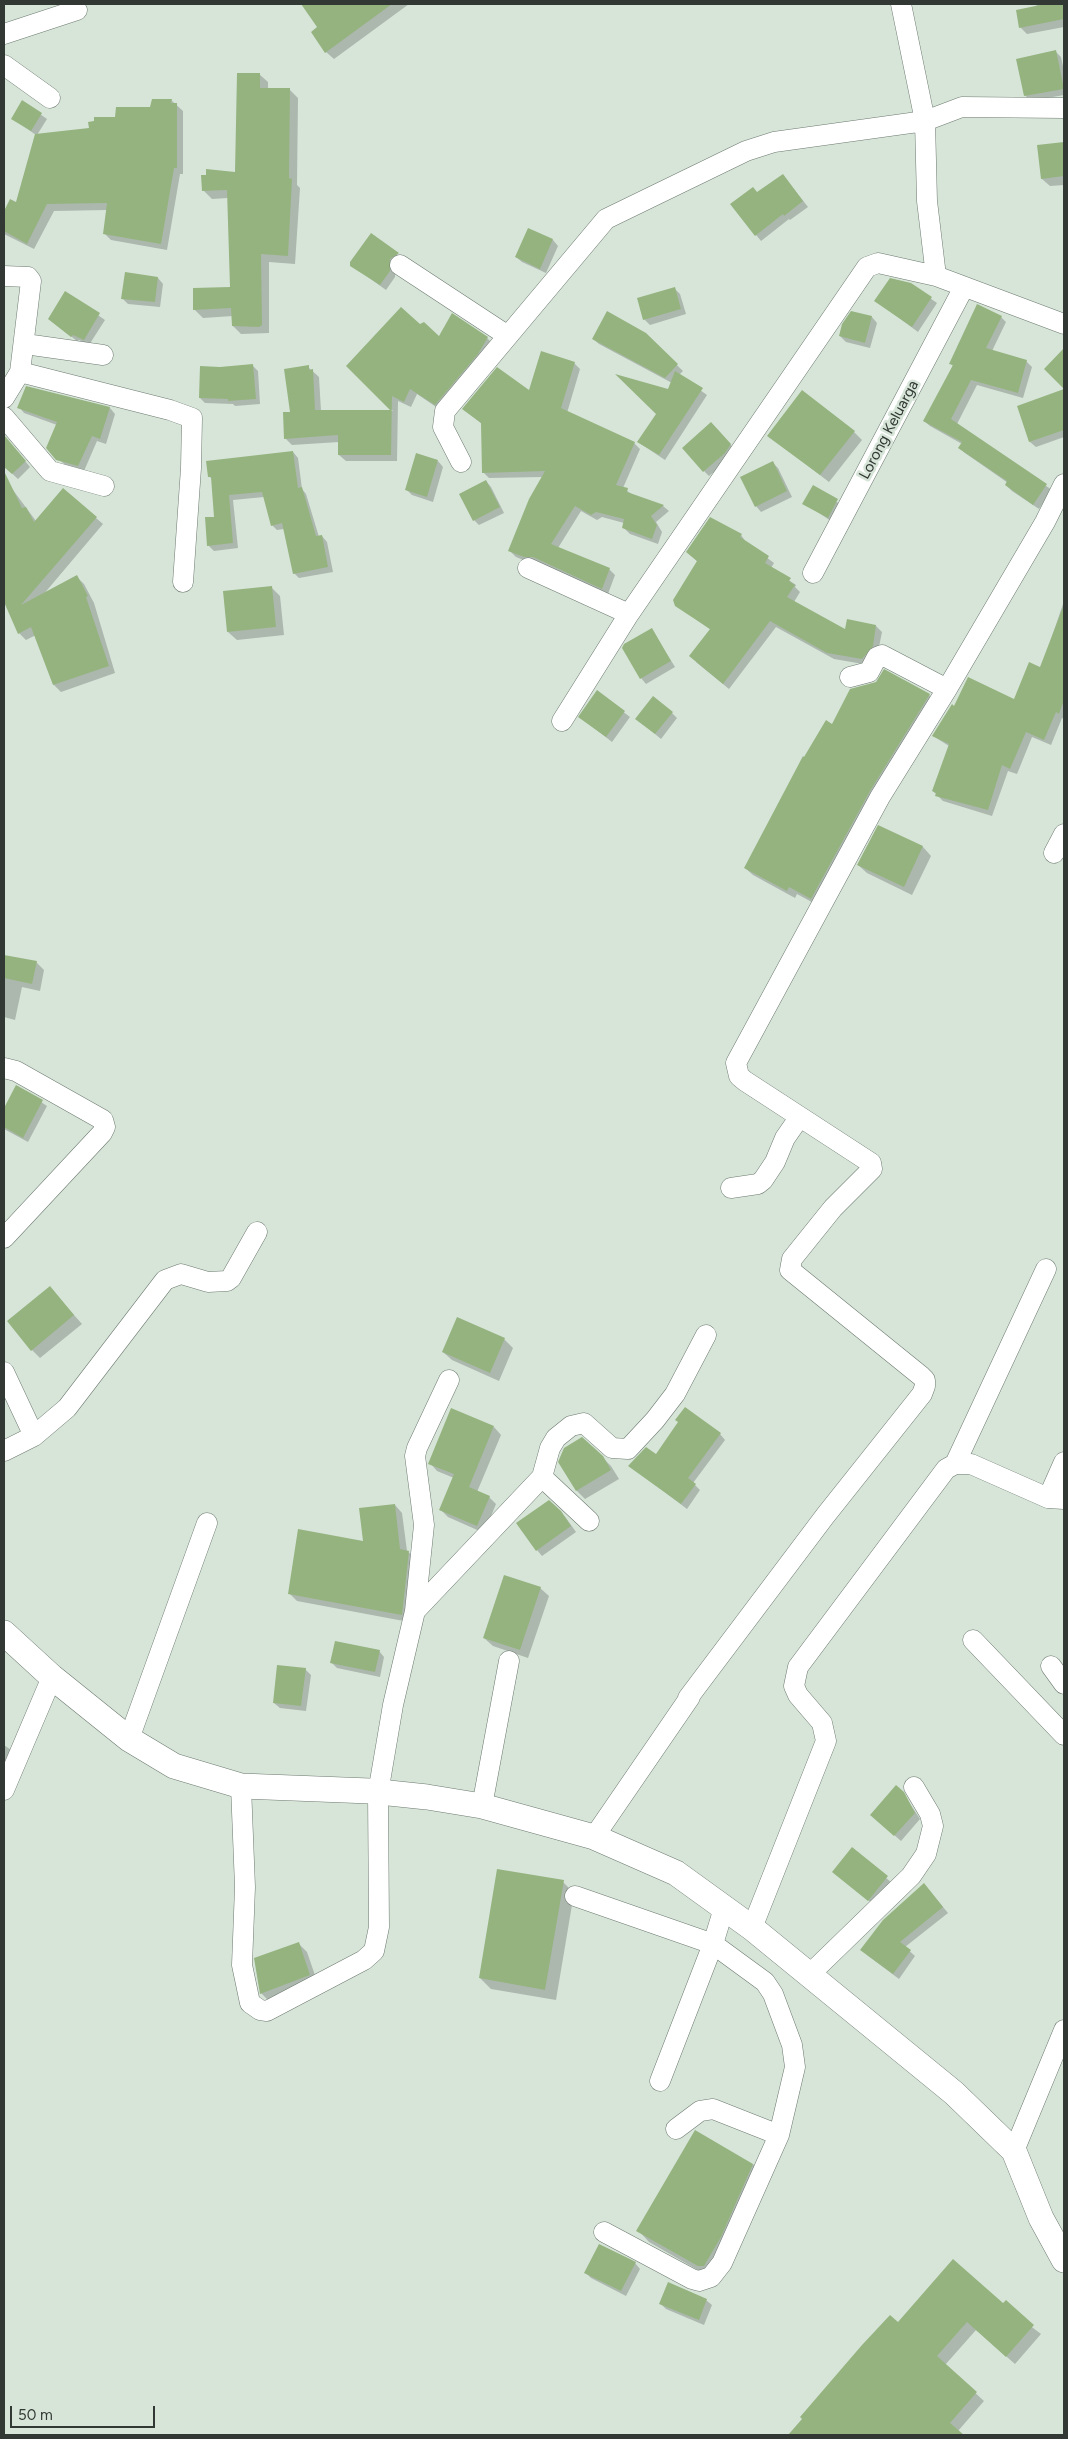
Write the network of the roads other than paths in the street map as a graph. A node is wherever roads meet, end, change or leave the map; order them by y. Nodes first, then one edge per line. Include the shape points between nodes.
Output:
1 (901, 4) edge
2 (77, 10) dead end
3 (4, 34) edge
4 (4, 65) edge
5 (50, 98) dead end
6 (1064, 108) edge
7 (925, 121) junction
8 (400, 265) dead end
9 (4, 276) edge
10 (936, 276) junction
11 (964, 287) junction
12 (1064, 324) edge
13 (508, 336) junction
14 (25, 344) junction
15 (103, 355) dead end
16 (20, 372) junction
17 (4, 398) edge
18 (4, 417) edge
19 (461, 462) dead end
20 (1064, 484) edge
21 (104, 486) dead end
22 (528, 568) dead end
23 (813, 573) dead end
24 (183, 582) dead end
25 (629, 614) junction
26 (850, 677) dead end
27 (947, 689) junction
28 (562, 721) dead end
29 (1064, 834) edge
30 (1054, 853) dead end
31 (4, 1068) edge
32 (799, 1118) junction
33 (731, 1188) dead end
34 (257, 1232) dead end
35 (4, 1238) edge
36 (1046, 1269) dead end
37 (706, 1335) dead end
38 (4, 1372) edge
39 (449, 1380) dead end
40 (34, 1436) junction
41 (4, 1451) edge
42 (1064, 1462) edge
43 (955, 1464) junction
44 (542, 1477) junction
45 (1056, 1498) edge
46 (589, 1521) dead end
47 (207, 1523) dead end
48 (415, 1611) junction
49 (5, 1637) edge
50 (973, 1640) dead end
51 (510, 1661) dead end
52 (1051, 1666) dead end
53 (52, 1676) junction
54 (1064, 1684) edge
55 (1064, 1734) edge
56 (129, 1739) junction
57 (241, 1786) junction
58 (914, 1788) dead end
59 (4, 1790) edge
60 (378, 1793) junction
61 (482, 1806) junction
62 (594, 1837) junction
63 (574, 1896) dead end
64 (724, 1908) junction
65 (752, 1928) junction
66 (713, 1944) junction
67 (809, 1975) junction
68 (1062, 2042) edge
69 (660, 2080) dead end
70 (676, 2129) dead end
71 (779, 2135) junction
72 (1014, 2151) junction
73 (604, 2232) dead end
74 (1064, 2260) edge

1 - 7 street
2 - 3 street
4 - 5 street
6 - 7 street via 962,107
7 - 10 street via 927,201
7 - 13 street via 774,142 746,151 606,220
8 - 13 street
9 - 14 street via 28,277 31,281
10 - 11 street
10 - 25 street via 878,263 867,267
11 - 12 street
11 - 23 street, Lorong Keluarga
13 - 19 street via 445,411 443,428
14 - 15 street
14 - 16 street
16 - 17 street
16 - 24 street via 192,418
18 - 21 street via 50,471
20 - 27 street
22 - 25 street
25 - 28 street
26 - 27 street via 869,672 877,657 882,655
27 - 32 street via 880,797 736,1063 739,1076
29 - 30 street
31 - 35 street via 16,1071 103,1120 105,1127
32 - 33 street via 763,1180 758,1184
32 - 62 street via 868,1160 872,1167 833,1208 792,1259 790,1270 921,1376 925,1386 689,1697
34 - 40 street via 227,1281 208,1282 181,1274 166,1280 67,1408
36 - 43 street
37 - 44 street via 675,1394 628,1449 612,1448 584,1423 571,1426 556,1438 550,1448
38 - 40 street
39 - 48 street via 415,1456 424,1525
40 - 41 street
42 - 45 street
43 - 45 street via 971,1464
43 - 65 street via 946,1469 798,1667 794,1686 822,1723 826,1741
44 - 46 street
44 - 48 street
47 - 56 street
48 - 60 street via 393,1705
49 - 53 street
50 - 55 street
51 - 61 street
52 - 54 street
53 - 56 street
53 - 59 street
56 - 57 street via 174,1766
57 - 60 street
57 - 60 street via 246,1887 242,1965 250,2003 267,2011 364,1960 374,1950 379,1927
58 - 67 street via 930,1814 933,1826 926,1854 911,1876
60 - 61 street
61 - 62 street
62 - 64 street via 676,1873
63 - 66 street
64 - 65 street
64 - 66 street
65 - 67 street
66 - 69 street
66 - 71 street via 765,1982 773,1994 792,2045 795,2067
67 - 72 street via 954,2093
68 - 72 street
70 - 71 street via 700,2111 713,2109
71 - 73 street via 722,2263 706,2280 692,2279
72 - 74 street via 1041,2218

